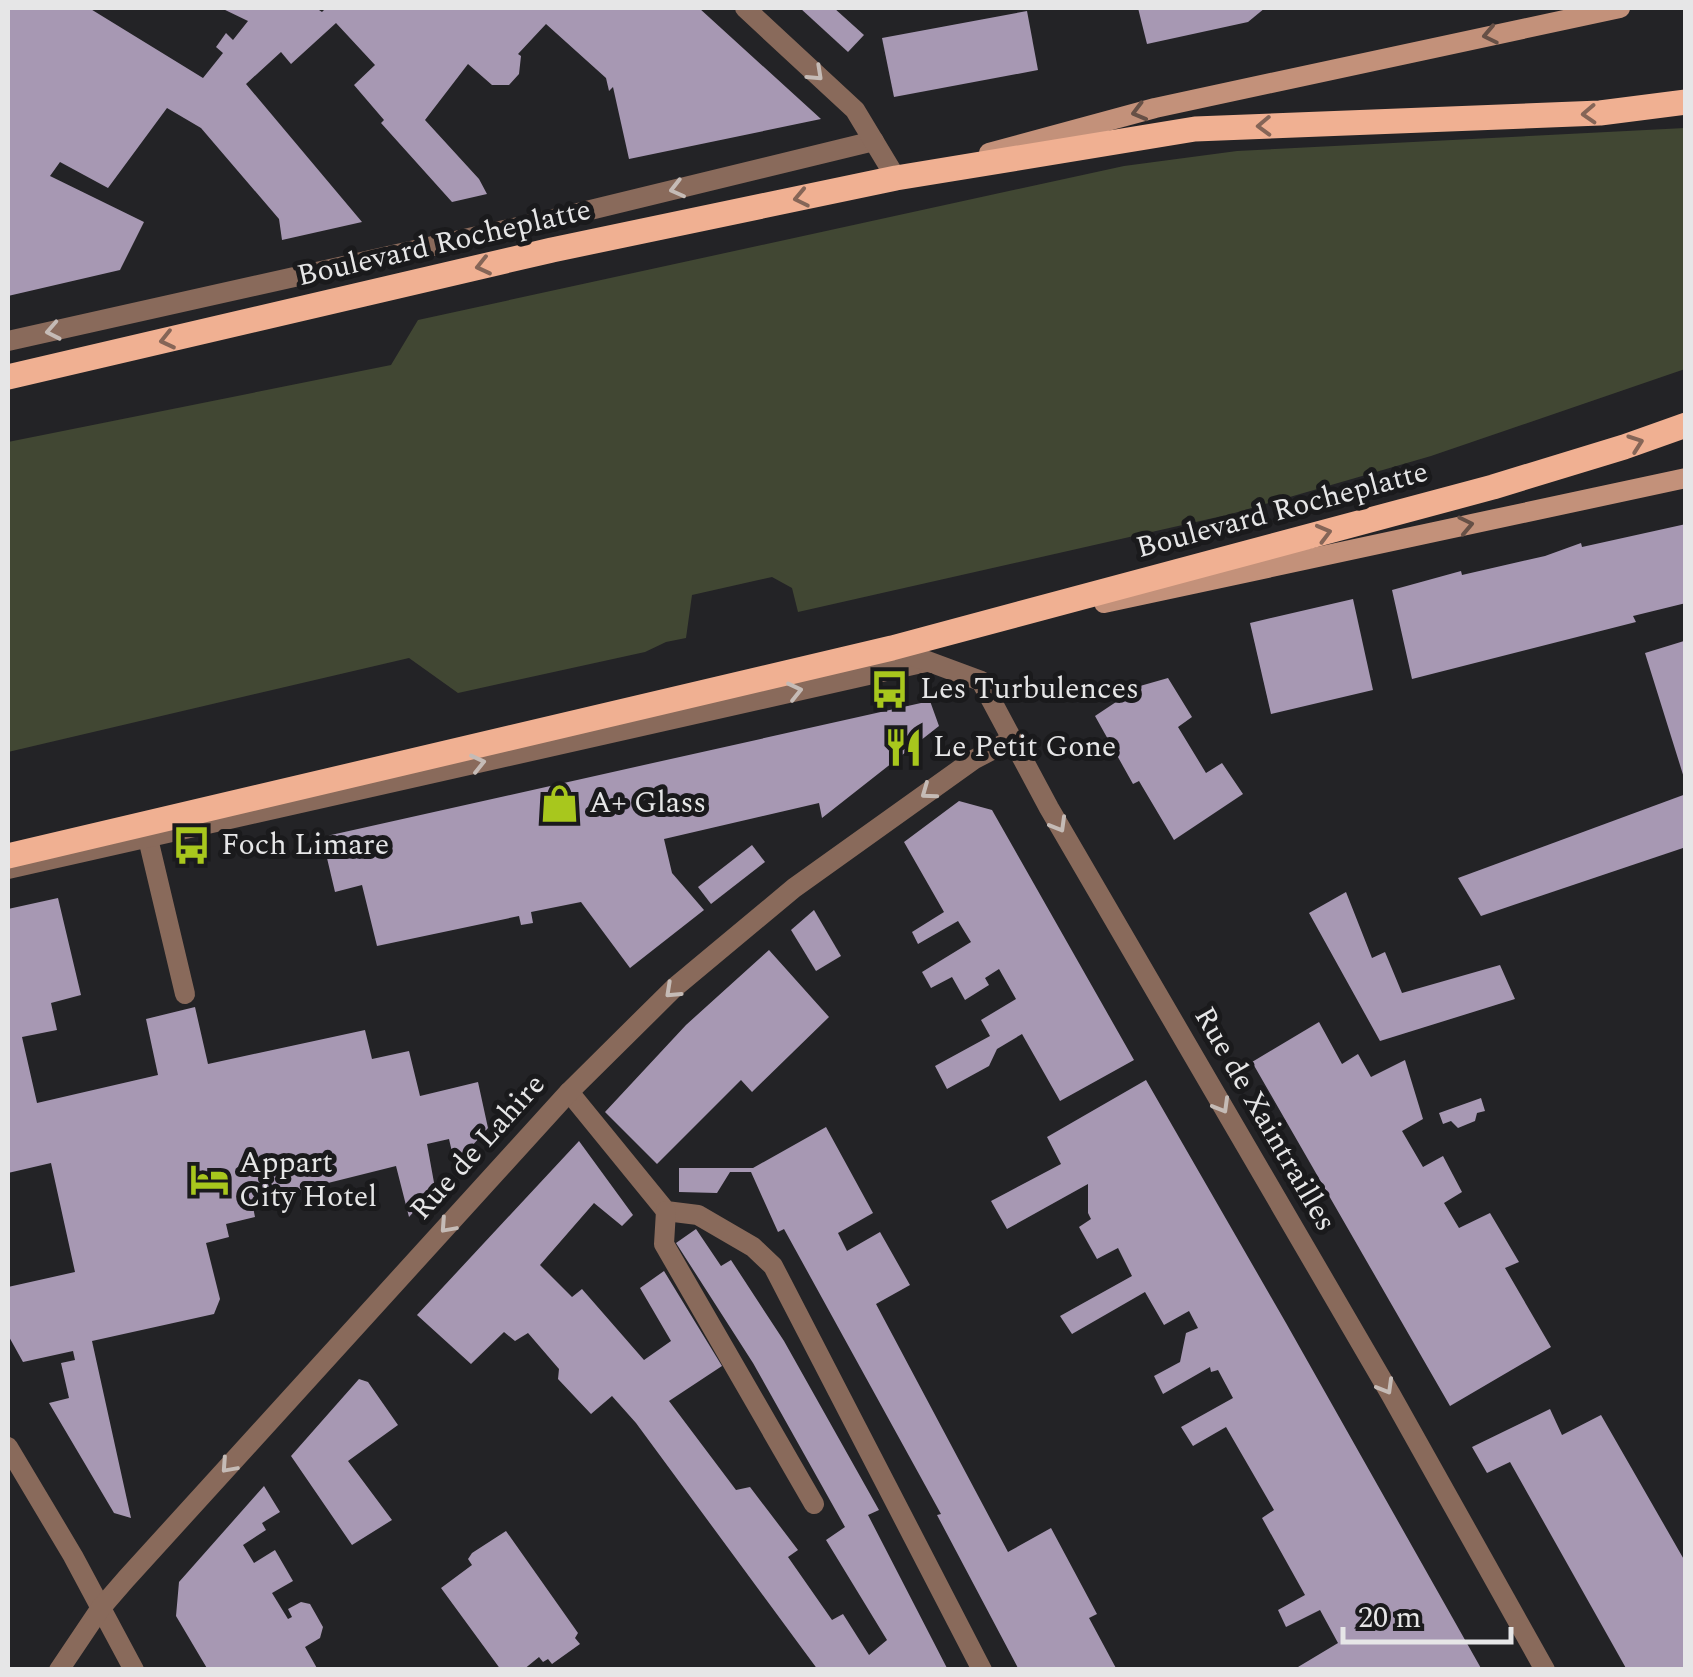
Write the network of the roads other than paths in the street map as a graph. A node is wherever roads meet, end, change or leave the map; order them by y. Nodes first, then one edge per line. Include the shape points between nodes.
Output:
1 (745, 8) edge
2 (1620, 8) edge
3 (1686, 102) edge
4 (874, 141) junction
5 (896, 178) junction
6 (8, 341) edge
7 (10, 375) edge
8 (1686, 425) edge
9 (1686, 478) edge
10 (892, 648) junction
11 (926, 662) junction
12 (1011, 740) junction
13 (146, 830) junction
14 (8, 856) edge
15 (8, 868) edge
16 (185, 994) dead end
17 (569, 1092) junction
18 (666, 1211) junction
19 (8, 1447) edge
20 (814, 1504) dead end
21 (100, 1608) junction
22 (59, 1670) edge
23 (134, 1670) edge
24 (982, 1670) edge
25 (1546, 1670) edge

1 -> 4 street via 856,110
2 -> 5 main road, Boulevard Rocheplatte via 1155,108
3 -> 5 main road, Boulevard Rocheplatte via 1600,114 1195,129
4 - 5 street
4 -> 6 street
5 -> 7 main road, Boulevard Rocheplatte
10 -> 8 main road, Boulevard Rocheplatte via 1493,487
10 -> 9 main road, Boulevard Rocheplatte
10 - 11 street, Rue de Xaintrailles
10 - 13 main road, Boulevard Rocheplatte
11 - 12 street, Rue de Xaintrailles via 982,681
13 -> 11 street
12 -> 17 street, Rue de Lahire via 794,888 674,988
12 -> 25 street, Rue de Xaintrailles
13 - 14 main road, Boulevard Rocheplatte
13 - 15 street
13 - 16 street
17 - 18 street
17 -> 21 street, Rue de Lahire
18 - 20 street via 664,1244
18 - 24 street via 698,1215 773,1266
19 - 21 street
21 - 22 street, Rue de Lahire
21 - 23 street

